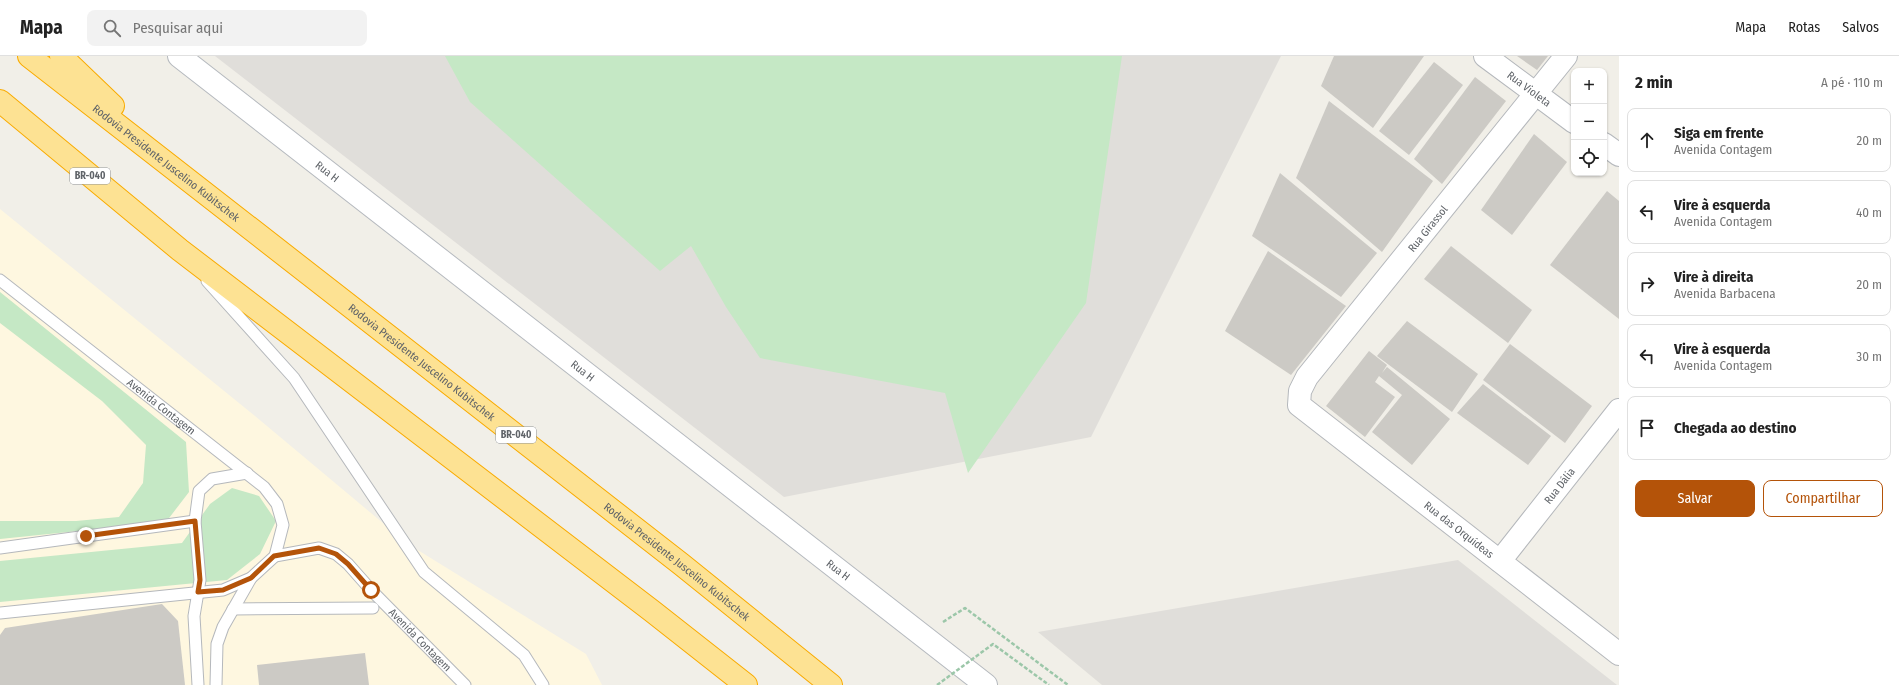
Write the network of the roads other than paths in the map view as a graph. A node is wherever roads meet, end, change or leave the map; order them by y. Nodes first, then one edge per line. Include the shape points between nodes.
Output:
1 (29, 56) edge
2 (61, 56) edge
3 (179, 56) edge
4 (1485, 56) edge
5 (1566, 56) edge
6 (1536, 94) junction
7 (0, 101) edge
8 (1571, 120) edge
9 (1607, 146) edge
10 (1619, 155) edge
11 (199, 188) junction
12 (180, 250) junction
13 (0, 280) edge
14 (1299, 406) joint
15 (1619, 410) edge
16 (247, 474) junction
17 (195, 521) junction
18 (0, 548) edge
19 (274, 556) junction
20 (1500, 561) junction
21 (251, 578) junction
22 (198, 592) junction
23 (373, 608) dead end
24 (233, 609) junction
25 (0, 614) edge
26 (1619, 654) edge
27 (198, 685) edge
28 (216, 685) edge
29 (465, 685) edge
30 (543, 685) edge
31 (746, 685) edge
32 (831, 685) edge
33 (986, 685) edge

1 - 11 highway, Rodovia Presidente Juscelino Kubitschek / BR-040
2 - 11 highway
3 - 33 street, Rua H
4 - 6 street, Rua Violeta
5 - 6 street, Rua Girassol
6 - 8 street, Rua Violeta
6 - 14 street, Rua Girassol via 1307,377 1300,391
7 - 12 highway, BR-040
9 - 10 street
11 - 32 highway, Rodovia Presidente Juscelino Kubitschek / BR-040 via 675,559
12 - 30 lane via 294,378 424,572 524,655
12 - 31 highway, BR-040 via 652,610
13 - 16 lane, Avenida Contagem
14 - 20 street, Rua das Orquídeas
15 - 20 street, Rua Dália
16 - 17 lane via 212,479 199,491
16 - 19 lane, Avenida Contagem via 264,487 277,504 283,525
17 - 18 lane
17 - 22 lane via 200,580
19 - 21 lane
19 - 29 lane, Avenida Contagem via 319,548 336,554
20 - 26 street, Rua das Orquídeas
21 - 22 lane via 223,590
21 - 24 lane
22 - 25 lane
22 - 27 lane via 194,616
23 - 24 lane, Avenida Contagem
24 - 28 lane via 217,644

